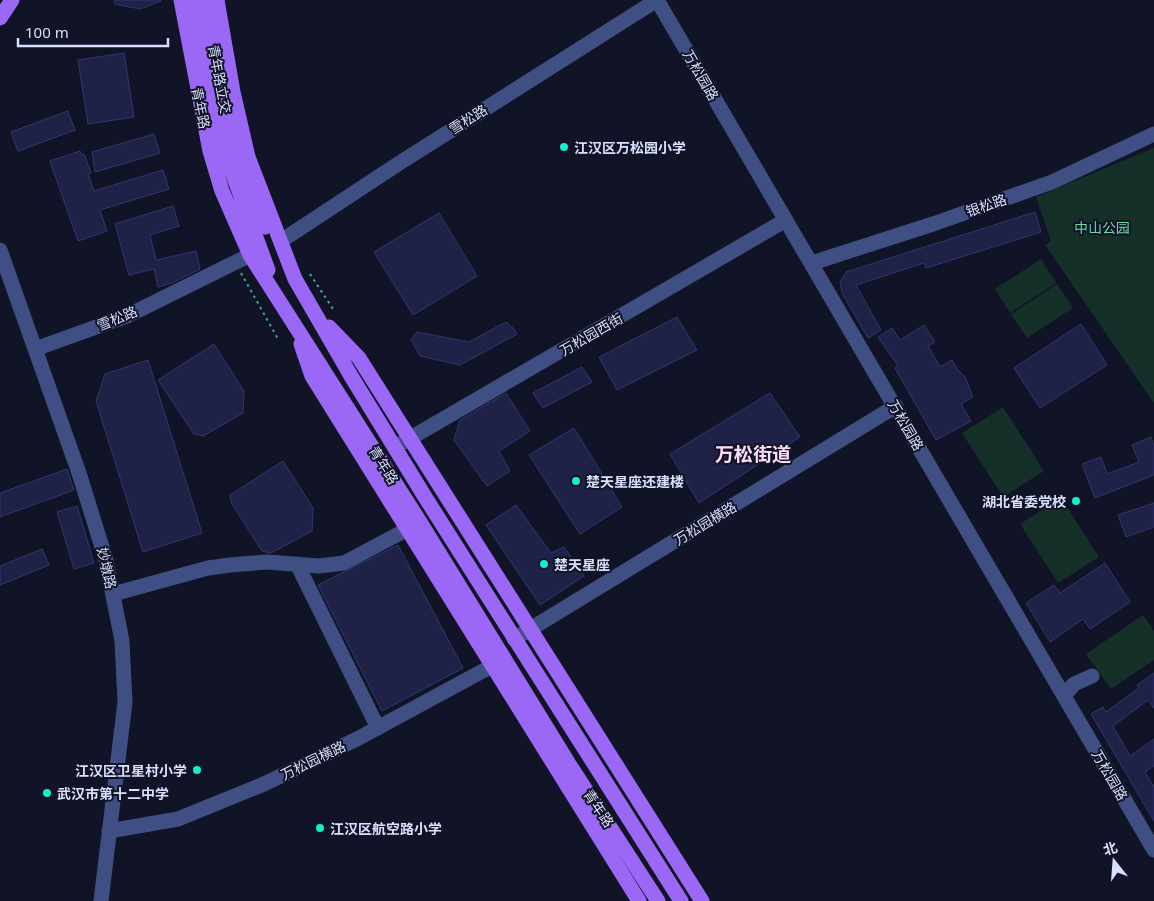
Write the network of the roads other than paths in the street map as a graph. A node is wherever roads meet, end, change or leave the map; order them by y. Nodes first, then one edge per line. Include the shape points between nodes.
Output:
1 (12, 0) edge
2 (181, 0) edge
3 (194, 0) edge
4 (205, 0) edge
5 (217, 0) edge
6 (657, 0) edge
7 (0, 18) edge
8 (1154, 134) edge
9 (231, 159) junction
10 (786, 220) junction
11 (281, 241) junction
12 (0, 250) edge
13 (250, 255) junction
14 (812, 263) junction
15 (295, 280) junction
16 (280, 299) junction
17 (314, 312) junction
18 (294, 322) junction
19 (35, 349) junction
20 (896, 406) junction
21 (410, 439) junction
22 (395, 447) junction
23 (425, 497) junction
24 (410, 506) junction
25 (406, 530) junction
26 (297, 564) junction
27 (497, 577) junction
28 (113, 594) junction
29 (453, 603) junction
30 (530, 630) junction
31 (514, 640) junction
32 (498, 662) junction
33 (1092, 676) dead end
34 (1064, 696) junction
35 (378, 728) junction
36 (109, 832) junction
37 (1154, 850) edge
38 (629, 854) junction
39 (701, 900) edge
40 (101, 901) edge
41 (639, 901) edge
42 (649, 901) edge
43 (658, 901) edge
44 (681, 901) edge

1 - 7 main road
2 - 13 main road, 青年路 via 210,151 222,191
3 - 9 main road, 青年路立交 via 214,124
4 - 9 main road, 青年路立交
5 - 11 main road, 青年路 via 248,157
6 - 10 street, 万松园路
6 - 11 street, 雪松路
8 - 14 street, 银松路 via 1052,182
9 - 15 main road
9 - 16 main road
10 - 14 street, 万松园路
10 - 21 street, 万松园西街
11 - 15 main road, 青年路
12 - 19 street, 妙墩路
13 - 16 main road, 青年路
13 - 19 street, 雪松路 via 127,316
14 - 20 street, 万松园路
15 - 17 main road, 青年路
16 - 18 main road, 青年路
17 - 21 main road via 359,358
17 - 22 main road, 青年路
18 - 24 main road, 青年路
18 - 25 main road via 312,376
19 - 28 street, 妙墩路 via 79,473
20 - 30 street, 万松园横路
20 - 34 street, 万松园路
21 - 22 street, 万松园西街
21 - 27 main road
22 - 23 main road, 青年路
23 - 27 main road
23 - 31 main road, 青年路
24 - 29 main road
24 - 32 main road, 青年路
25 - 26 street via 344,563
25 - 29 main road
26 - 28 street via 267,562 208,568
26 - 35 street
27 - 30 main road
28 - 36 street, 妙墩路 via 122,641 125,702
29 - 32 main road
30 - 31 street, 万松园横路
30 - 39 main road
31 - 44 main road, 青年路
32 - 35 street, 万松园横路
32 - 38 main road, 青年路
32 - 41 main road
33 - 34 street via 1074,684
34 - 37 street, 万松园路
35 - 36 street, 万松园横路 via 264,784 178,819
36 - 40 street, 妙墩路
38 - 42 main road
38 - 43 main road, 青年路

